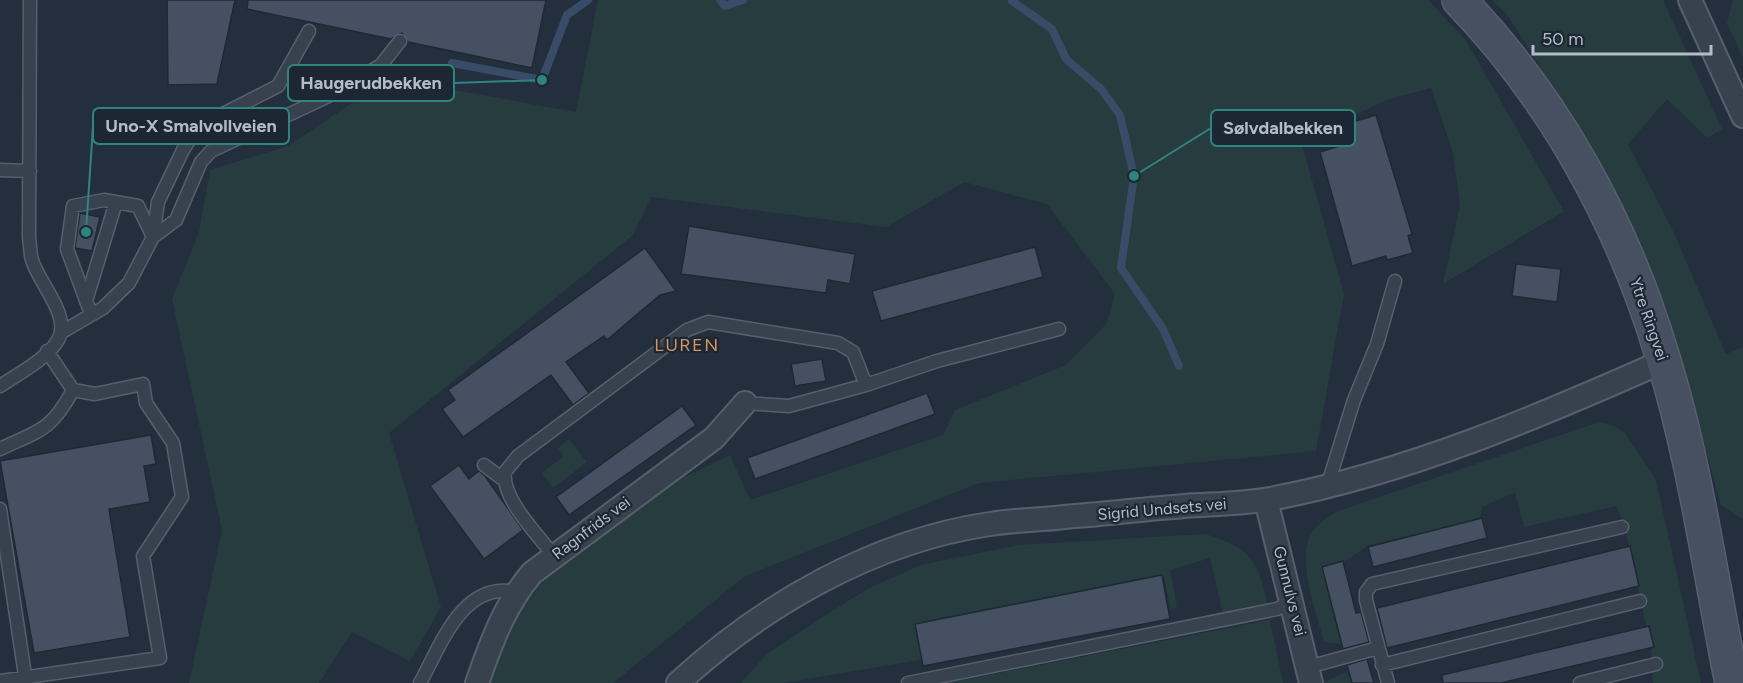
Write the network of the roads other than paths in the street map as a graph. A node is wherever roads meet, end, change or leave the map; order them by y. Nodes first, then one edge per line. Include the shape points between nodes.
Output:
1 (30, 0) edge
2 (1459, 0) edge
3 (1690, 0) edge
4 (309, 31) dead end
5 (400, 40) dead end
6 (1743, 116) edge
7 (31, 166) junction
8 (0, 170) edge
9 (116, 202) junction
10 (153, 237) junction
11 (1395, 281) dead end
12 (86, 301) junction
13 (91, 314) junction
14 (1059, 329) dead end
15 (62, 332) junction
16 (47, 351) junction
17 (1664, 361) junction
18 (866, 385) junction
19 (0, 386) edge
20 (73, 390) junction
21 (745, 403) joint
22 (0, 449) edge
23 (484, 465) dead end
24 (504, 480) junction
25 (1327, 487) junction
26 (1266, 500) junction
27 (0, 509) edge
28 (1622, 527) dead end
29 (554, 556) junction
30 (516, 592) junction
31 (1293, 601) junction
32 (1640, 601) dead end
33 (1378, 648) junction
34 (1656, 664) dead end
35 (1382, 665) junction
36 (1310, 675) edge
37 (26, 680) edge
38 (0, 681) edge
39 (420, 683) edge
40 (477, 683) edge
41 (678, 683) edge
42 (908, 683) edge
43 (1388, 683) edge
44 (1580, 683) edge
45 (1732, 683) edge

1 - 7 lane
2 - 17 main road, Ytre Ringvei via 1515,65 1588,176 1635,276
3 - 6 street
4 - 10 lane via 278,86 195,131 158,202
5 - 10 lane via 381,65 337,92 211,151 201,162 176,220
7 - 8 lane
7 - 15 lane via 32,259 54,300
9 - 10 lane via 138,206
9 - 12 lane
9 - 12 lane via 104,200 73,206 67,249
10 - 13 lane via 129,283
11 - 25 lane
12 - 13 lane
13 - 15 lane
14 - 18 lane via 936,360
15 - 16 lane
16 - 19 lane
16 - 20 lane
17 - 25 street, Sigrid Undsets vei via 1579,399 1461,444
17 - 45 main road, Ytre Ringvei
18 - 21 lane via 789,406
18 - 24 lane via 853,352 838,343 701,323 664,345 518,456 505,472
20 - 22 lane via 47,427
20 - 37 lane via 95,394 142,384 146,403 173,442 182,497 143,556 160,658
21 - 29 street, Ragnfrids vei via 714,438
23 - 24 lane
24 - 29 lane via 523,516
25 - 26 street, Sigrid Undsets vei
26 - 31 street, Gunnulvs vei
26 - 41 street, Sigrid Undsets vei via 992,524 940,533 863,561 771,611
27 - 37 lane
28 - 33 lane via 1372,584 1366,600
29 - 30 street, Ragnfrids vei
30 - 39 lane via 489,592 462,609
30 - 40 street, Ragnfrids vei via 500,620
31 - 36 street, Gunnulvs vei
31 - 42 lane via 1276,609
32 - 35 lane
33 - 35 lane
33 - 36 lane
34 - 44 lane
35 - 43 lane
37 - 38 lane

